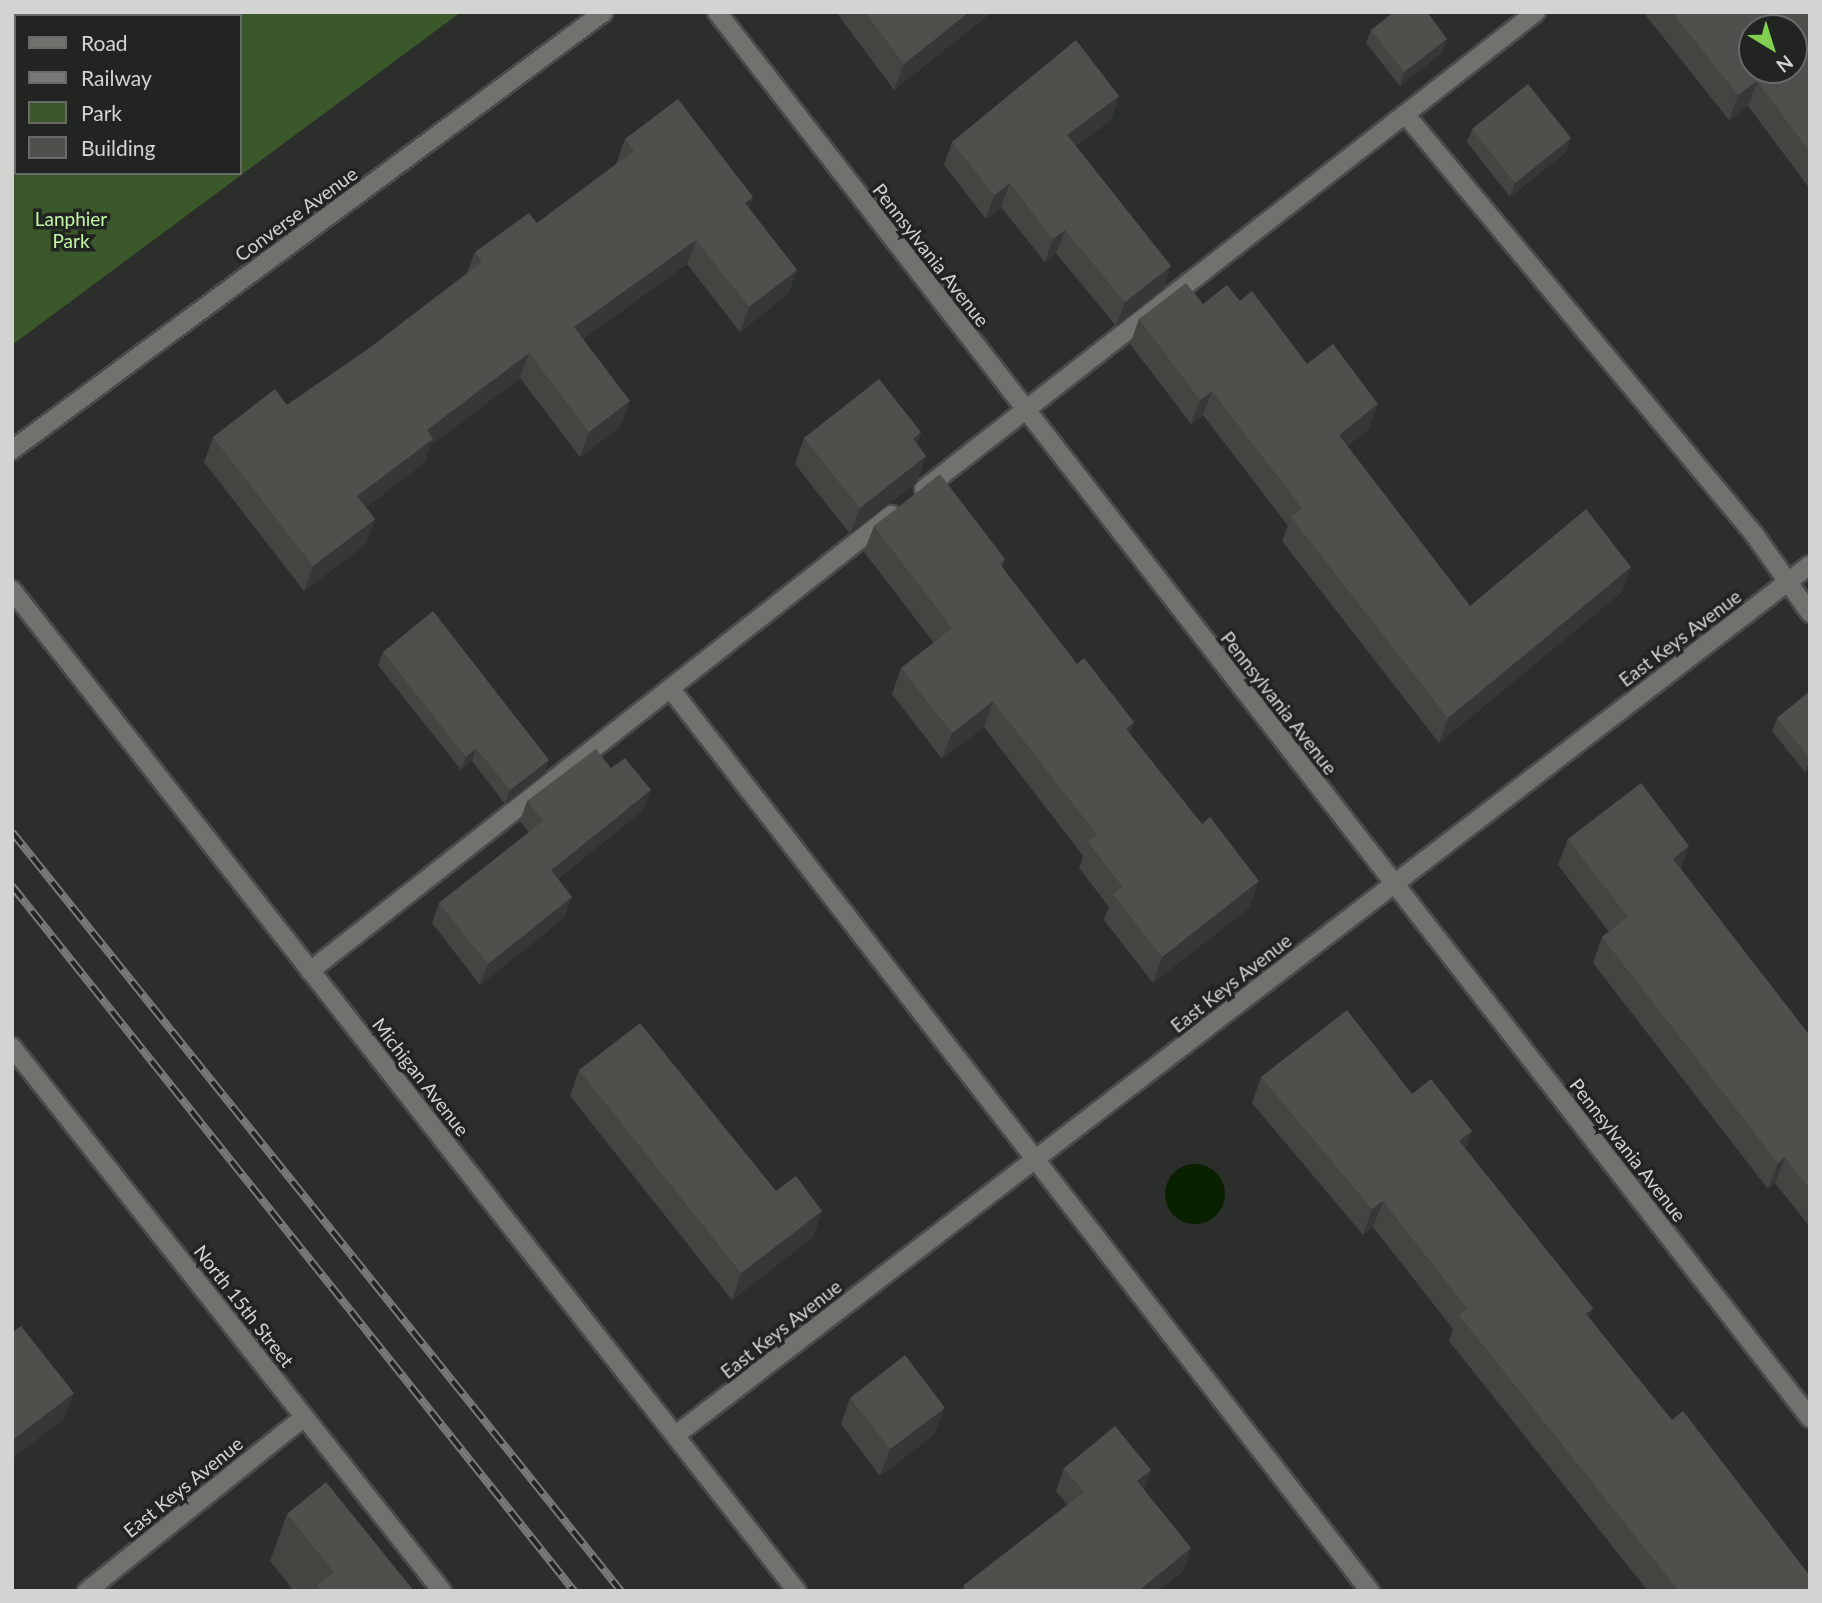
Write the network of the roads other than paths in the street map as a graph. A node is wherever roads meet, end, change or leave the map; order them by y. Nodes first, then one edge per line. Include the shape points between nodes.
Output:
1 (604, 12) edge
2 (717, 12) edge
3 (1536, 12) edge
4 (1405, 114) junction
5 (1024, 410) junction
6 (12, 450) edge
7 (1810, 565) edge
8 (1787, 583) junction
9 (12, 590) edge
10 (1810, 613) edge
11 (670, 688) junction
12 (1393, 883) junction
13 (310, 971) junction
14 (13, 1048) edge
15 (1035, 1160) junction
16 (304, 1417) junction
17 (1810, 1418) edge
18 (677, 1434) junction
19 (88, 1591) edge
20 (442, 1591) edge
21 (797, 1591) edge
22 (1370, 1591) edge

1 - 6 street, Converse Avenue
2 - 5 street, Pennsylvania Avenue
3 - 4 street
4 - 5 street
4 - 8 street
5 - 11 street
5 - 12 street, Pennsylvania Avenue
7 - 8 street, East Keys Avenue
8 - 10 street
8 - 12 street, East Keys Avenue
9 - 13 street, Michigan Avenue
11 - 13 street
11 - 15 street
12 - 15 street, East Keys Avenue
12 - 17 street, Pennsylvania Avenue
13 - 18 street, Michigan Avenue
14 - 16 street, North 15th Street
15 - 18 street, East Keys Avenue
15 - 22 street
16 - 19 street, East Keys Avenue
16 - 20 street, North 15th Street
18 - 21 street, Michigan Avenue

